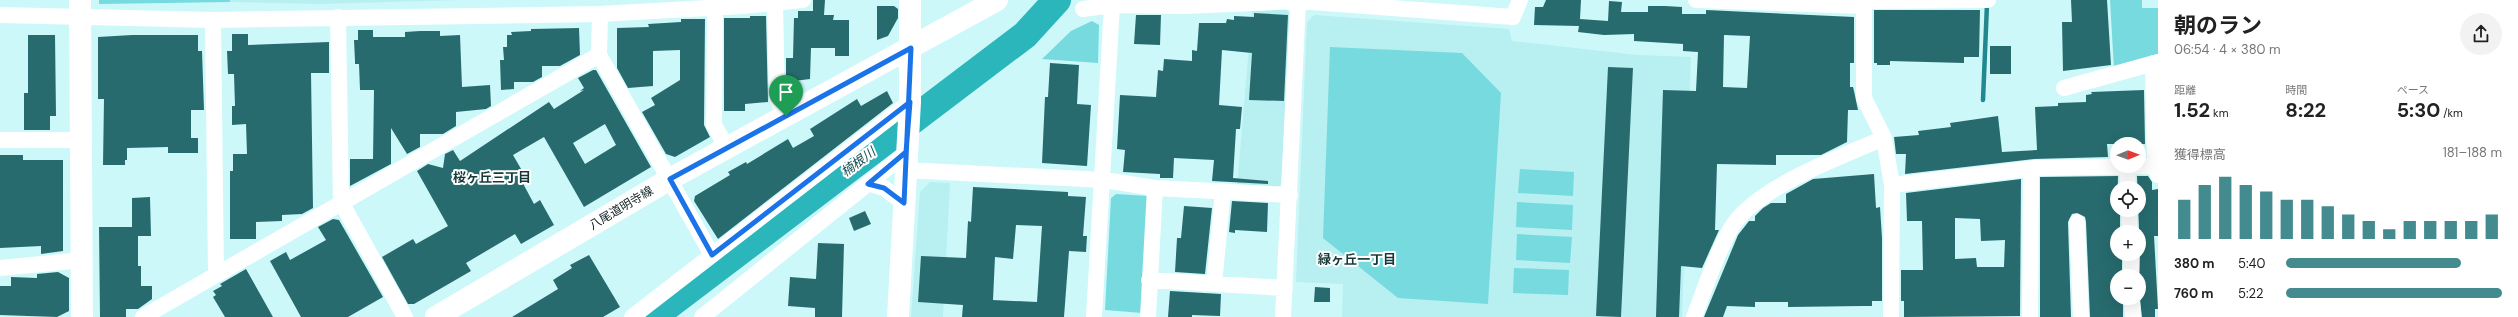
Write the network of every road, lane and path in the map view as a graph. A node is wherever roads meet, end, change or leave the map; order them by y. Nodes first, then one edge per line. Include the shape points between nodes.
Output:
1 (803, 0) edge
2 (910, 0) edge
3 (997, 0) edge
4 (1298, 0) edge
5 (1520, 0) edge
6 (1696, 0) edge
7 (1988, 0) edge
8 (1866, 2) edge
9 (775, 3) junction
10 (1184, 3) edge
11 (1112, 5) junction
12 (80, 8) edge
13 (715, 8) junction
14 (1083, 9) dead end
15 (600, 14) junction
16 (0, 16) edge
17 (338, 17) junction
18 (213, 20) junction
19 (911, 48) junction
20 (599, 55) junction
21 (2156, 62) edge
22 (2064, 88) dead end
23 (910, 102) junction
24 (786, 116) junction
25 (1884, 138) junction
26 (2156, 138) edge
27 (0, 140) edge
28 (80, 140) junction
29 (727, 148) junction
30 (906, 161) junction
31 (2110, 167) edge
32 (2031, 169) junction
33 (2146, 169) edge
34 (2157, 170) edge
35 (670, 179) junction
36 (1104, 180) junction
37 (868, 184) junction
38 (1892, 185) junction
39 (1155, 188) junction
40 (1223, 191) junction
41 (1290, 195) junction
42 (341, 202) junction
43 (904, 203) junction
44 (2077, 222) dead end
45 (712, 255) junction
46 (82, 260) junction
47 (0, 268) edge
48 (216, 275) junction
49 (1149, 280) junction
50 (1214, 284) junction
51 (1285, 288) junction
52 (2132, 305) edge
53 (82, 317) edge
54 (143, 317) edge
55 (405, 317) edge
56 (436, 317) edge
57 (632, 317) edge
58 (702, 317) edge
59 (898, 317) edge
60 (1094, 317) edge
61 (1148, 317) edge
62 (1284, 317) edge
63 (1694, 317) edge
64 (1891, 317) edge
65 (2030, 317) edge
66 (2081, 317) edge
67 (2133, 317) edge

1 - 9 street
2 - 19 main road
3 - 19 main road, 八尾道明寺線
4 - 5 street via 1513,17
4 - 10 street
4 - 41 street
6 - 8 street
7 - 8 street
8 - 25 street via 1864,98
9 - 13 street
9 - 24 street via 777,99
10 - 11 street
11 - 14 street
11 - 36 street
12 - 16 street
12 - 18 street
12 - 28 main road
13 - 15 street
13 - 29 street via 714,125
15 - 17 street
15 - 20 street
17 - 18 street
17 - 42 street
18 - 48 street
19 - 23 main road
19 - 24 main road, 八尾道明寺線
20 - 35 street
20 - 42 street
21 - 22 street
21 - 26 street
23 - 30 main road
23 - 45 street
24 - 29 main road, 八尾道明寺線
25 - 38 street
25 - 63 street via 1783,182 1748,210 1730,229
26 - 34 street
27 - 28 street
28 - 46 main road
29 - 35 main road, 八尾道明寺線
30 - 36 street
30 - 37 street
30 - 43 main road
31 - 32 street
32 - 38 street
32 - 65 street
33 - 34 street
35 - 45 street
35 - 56 main road, 八尾道明寺線
36 - 39 street
36 - 60 street
37 - 43 street via 884,188
37 - 58 street
38 - 64 street
39 - 40 street
39 - 49 street
40 - 41 street
40 - 50 street
41 - 51 street
42 - 48 street
42 - 55 street
43 - 59 main road
44 - 66 street
45 - 57 street
46 - 47 street
46 - 53 main road
48 - 54 street
49 - 50 street
49 - 61 street
50 - 51 street
51 - 62 street
52 - 67 street

